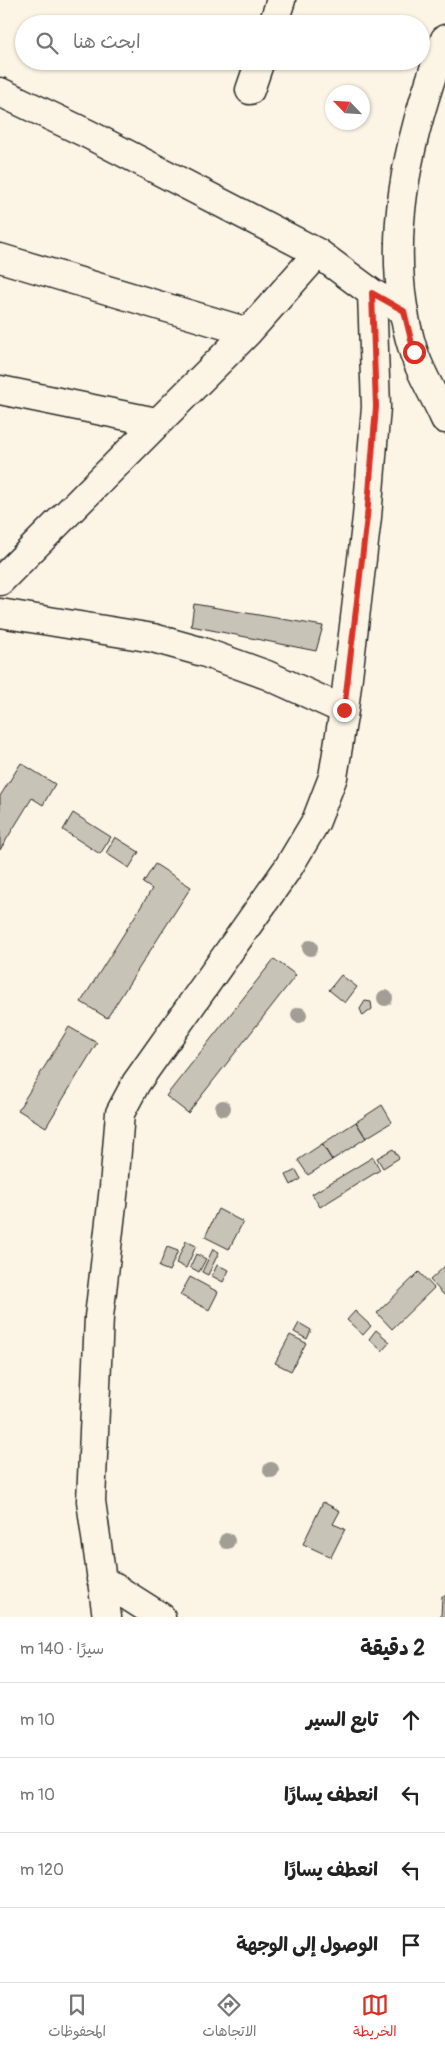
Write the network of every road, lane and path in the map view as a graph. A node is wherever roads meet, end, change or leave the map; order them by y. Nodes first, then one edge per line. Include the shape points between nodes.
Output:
1 (281, 0) edge
2 (276, 15) edge
3 (445, 39) edge
4 (257, 70) edge
5 (250, 90) dead end
6 (0, 92) edge
7 (318, 253) junction
8 (0, 258) edge
9 (372, 293) junction
10 (404, 311) junction
11 (248, 332) junction
12 (0, 390) edge
13 (445, 419) edge
14 (156, 422) junction
15 (0, 581) edge
16 (0, 613) edge
17 (344, 710) junction
18 (101, 1578) junction
19 (106, 1617) edge
20 (161, 1617) edge

1 - 2 street
3 - 10 street via 410,152 403,190 398,253
4 - 5 street
6 - 7 street
7 - 9 street
7 - 11 street
8 - 11 street
9 - 10 street
9 - 17 street via 376,407 367,517
10 - 13 street via 414,352
11 - 14 street
12 - 14 street
14 - 15 street
16 - 17 street via 170,642 267,675
17 - 18 street via 333,777 316,820 288,868 136,1084 120,1113 99,1317 91,1491
18 - 19 street
18 - 20 street

